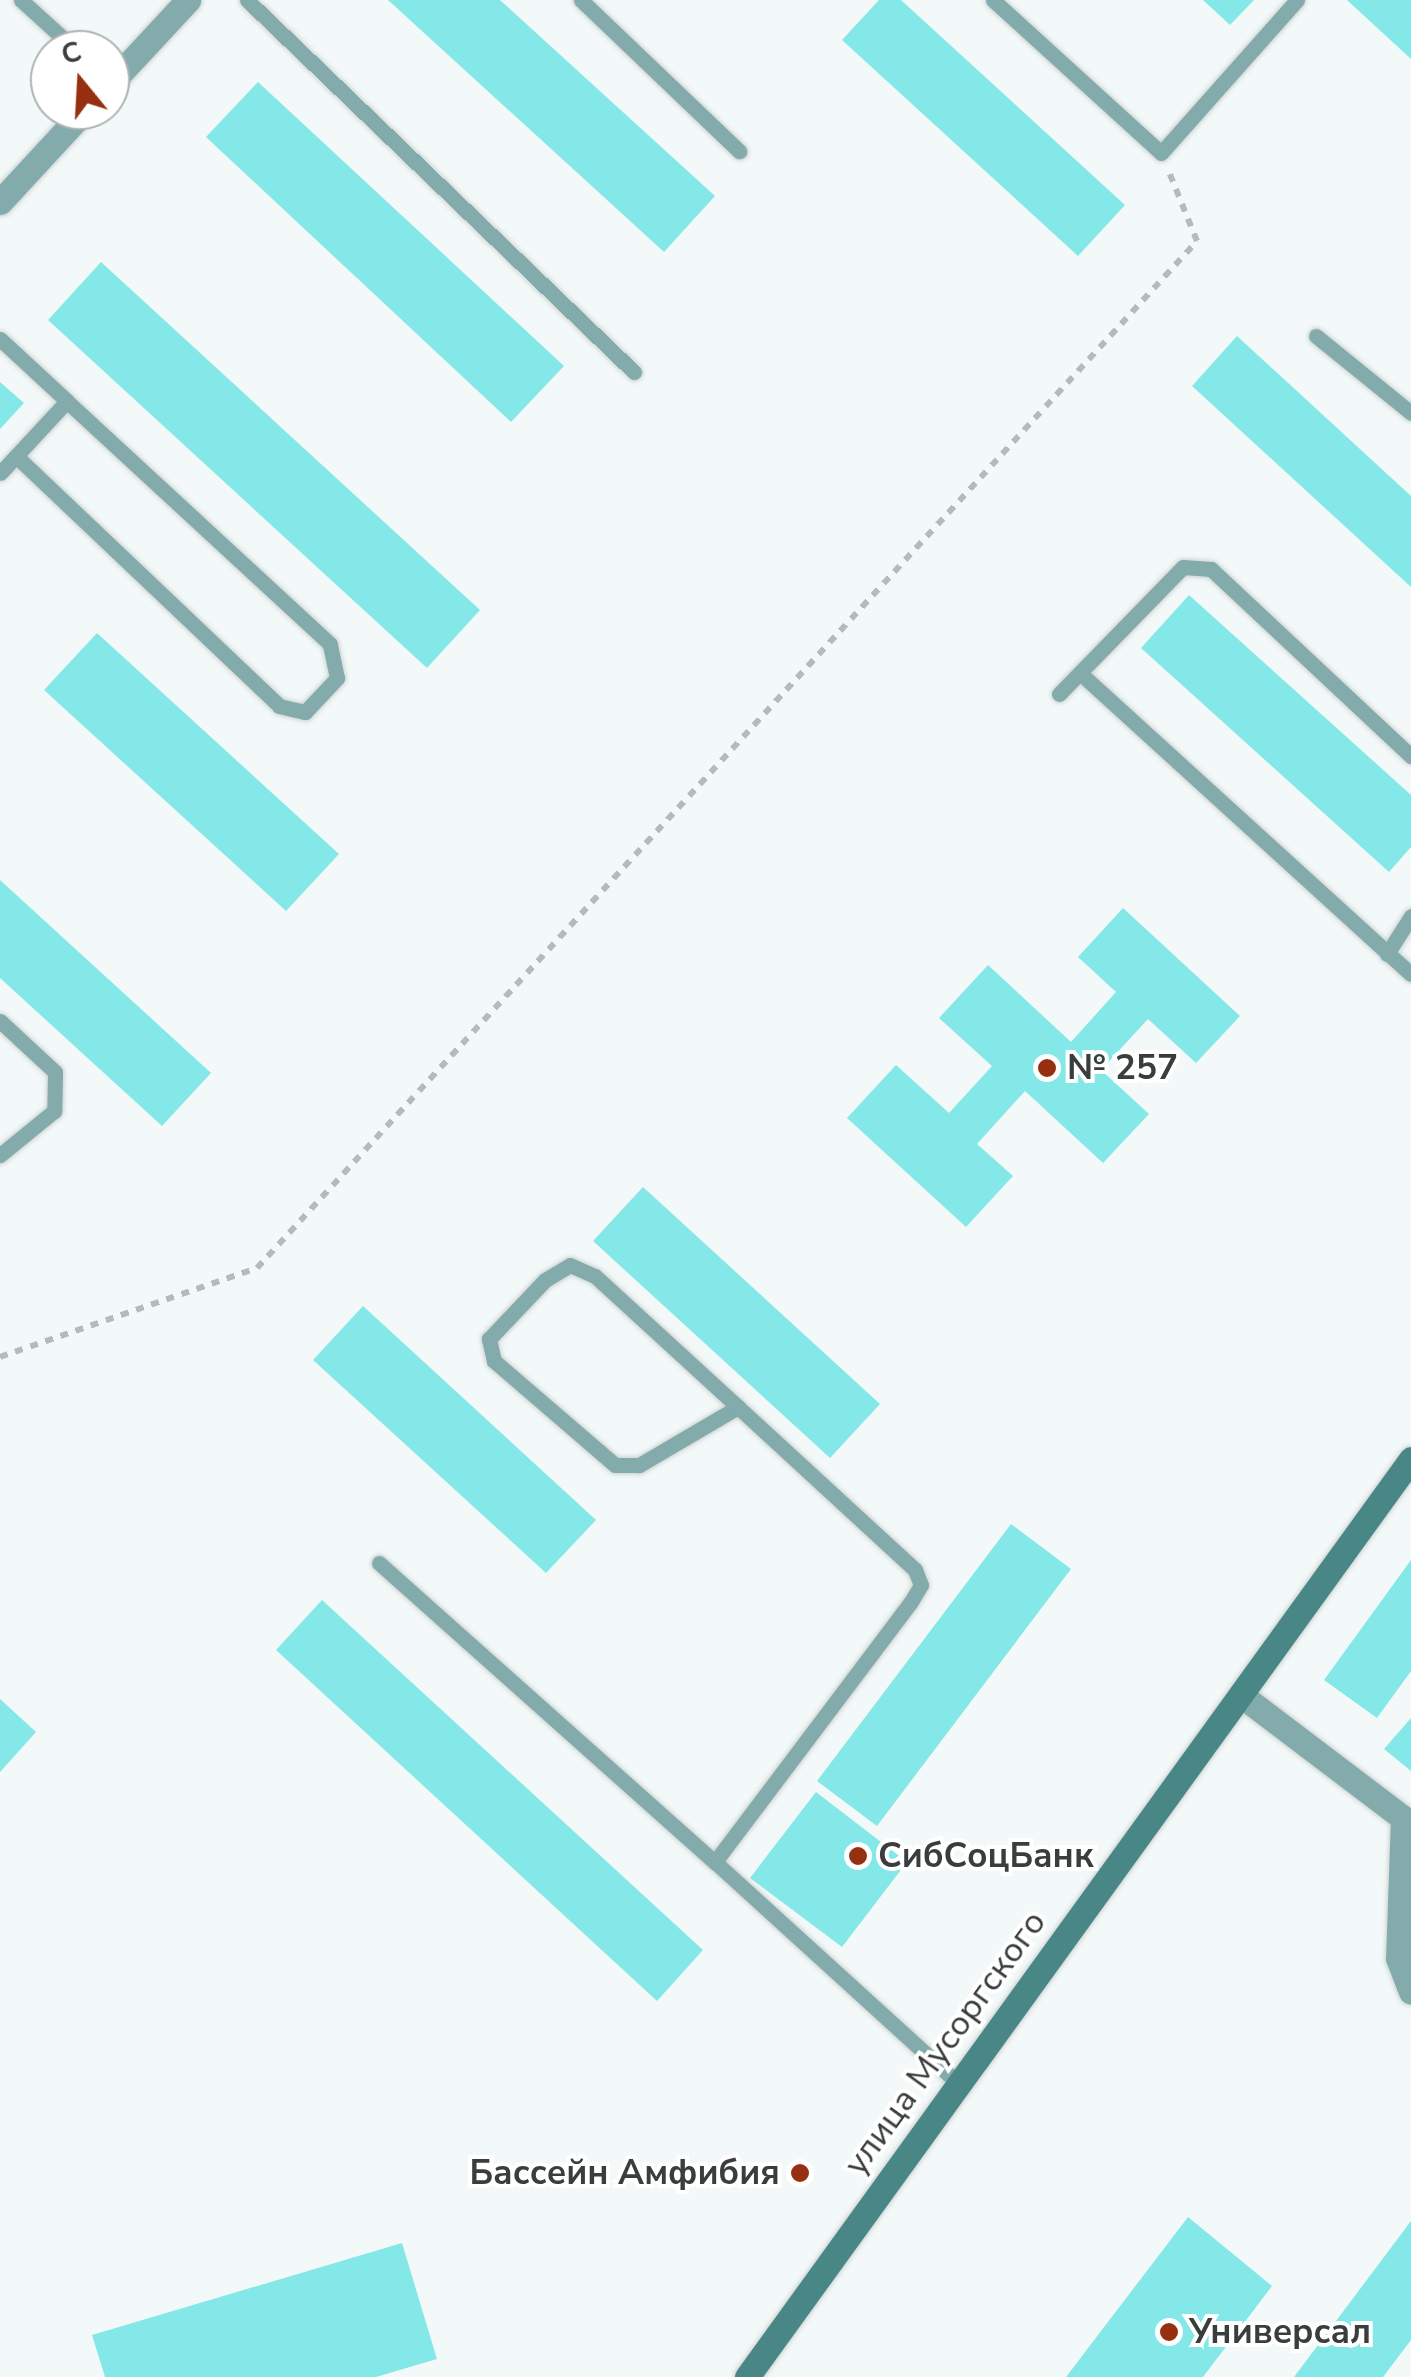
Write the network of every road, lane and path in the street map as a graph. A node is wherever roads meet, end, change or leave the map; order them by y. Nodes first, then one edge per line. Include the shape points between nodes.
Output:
1 (20, 0) edge
2 (188, 0) edge
3 (246, 0) edge
4 (581, 0) edge
5 (994, 0) edge
6 (1297, 0) edge
7 (54, 30) edge
8 (130, 61) edge
9 (67, 130) edge
10 (740, 151) dead end
11 (1161, 153) junction
12 (1, 198) edge
13 (1316, 336) dead end
14 (0, 339) edge
15 (634, 372) dead end
16 (67, 401) junction
17 (1411, 413) edge
18 (16, 456) junction
19 (0, 473) edge
20 (1080, 673) junction
21 (1059, 694) dead end
22 (1411, 756) edge
23 (1411, 916) edge
24 (1387, 954) junction
25 (1411, 974) edge
26 (0, 1021) edge
27 (0, 1155) edge
28 (0, 1357) edge
29 (738, 1407) junction
30 (1411, 1459) edge
31 (379, 1563) dead end
32 (1242, 1695) junction
33 (1407, 1816) edge
34 (715, 1862) junction
35 (1411, 1992) edge
36 (959, 2084) junction
37 (747, 2377) edge

1 - 7 lane
2 - 8 street
3 - 15 lane
4 - 10 lane
5 - 11 lane
6 - 11 lane
9 - 12 street
11 - 28 path via 1197,240 258,1268
13 - 17 lane
14 - 16 lane
16 - 18 lane
16 - 18 lane via 330,644 337,678 305,712 279,706
18 - 19 lane
20 - 21 lane
20 - 22 lane via 1183,567 1211,569
20 - 24 lane
23 - 24 lane
24 - 25 lane
26 - 27 lane via 54,1072 54,1111
29 - 29 lane via 595,1276 570,1265 545,1280 489,1339 494,1360 614,1464 639,1465
29 - 34 lane via 915,1570 920,1585
30 - 32 street, улица Мусоргского
31 - 34 lane
32 - 33 street
32 - 36 street, улица Мусоргского
33 - 35 street via 1398,1958
34 - 36 lane
36 - 37 street, улица Мусоргского

